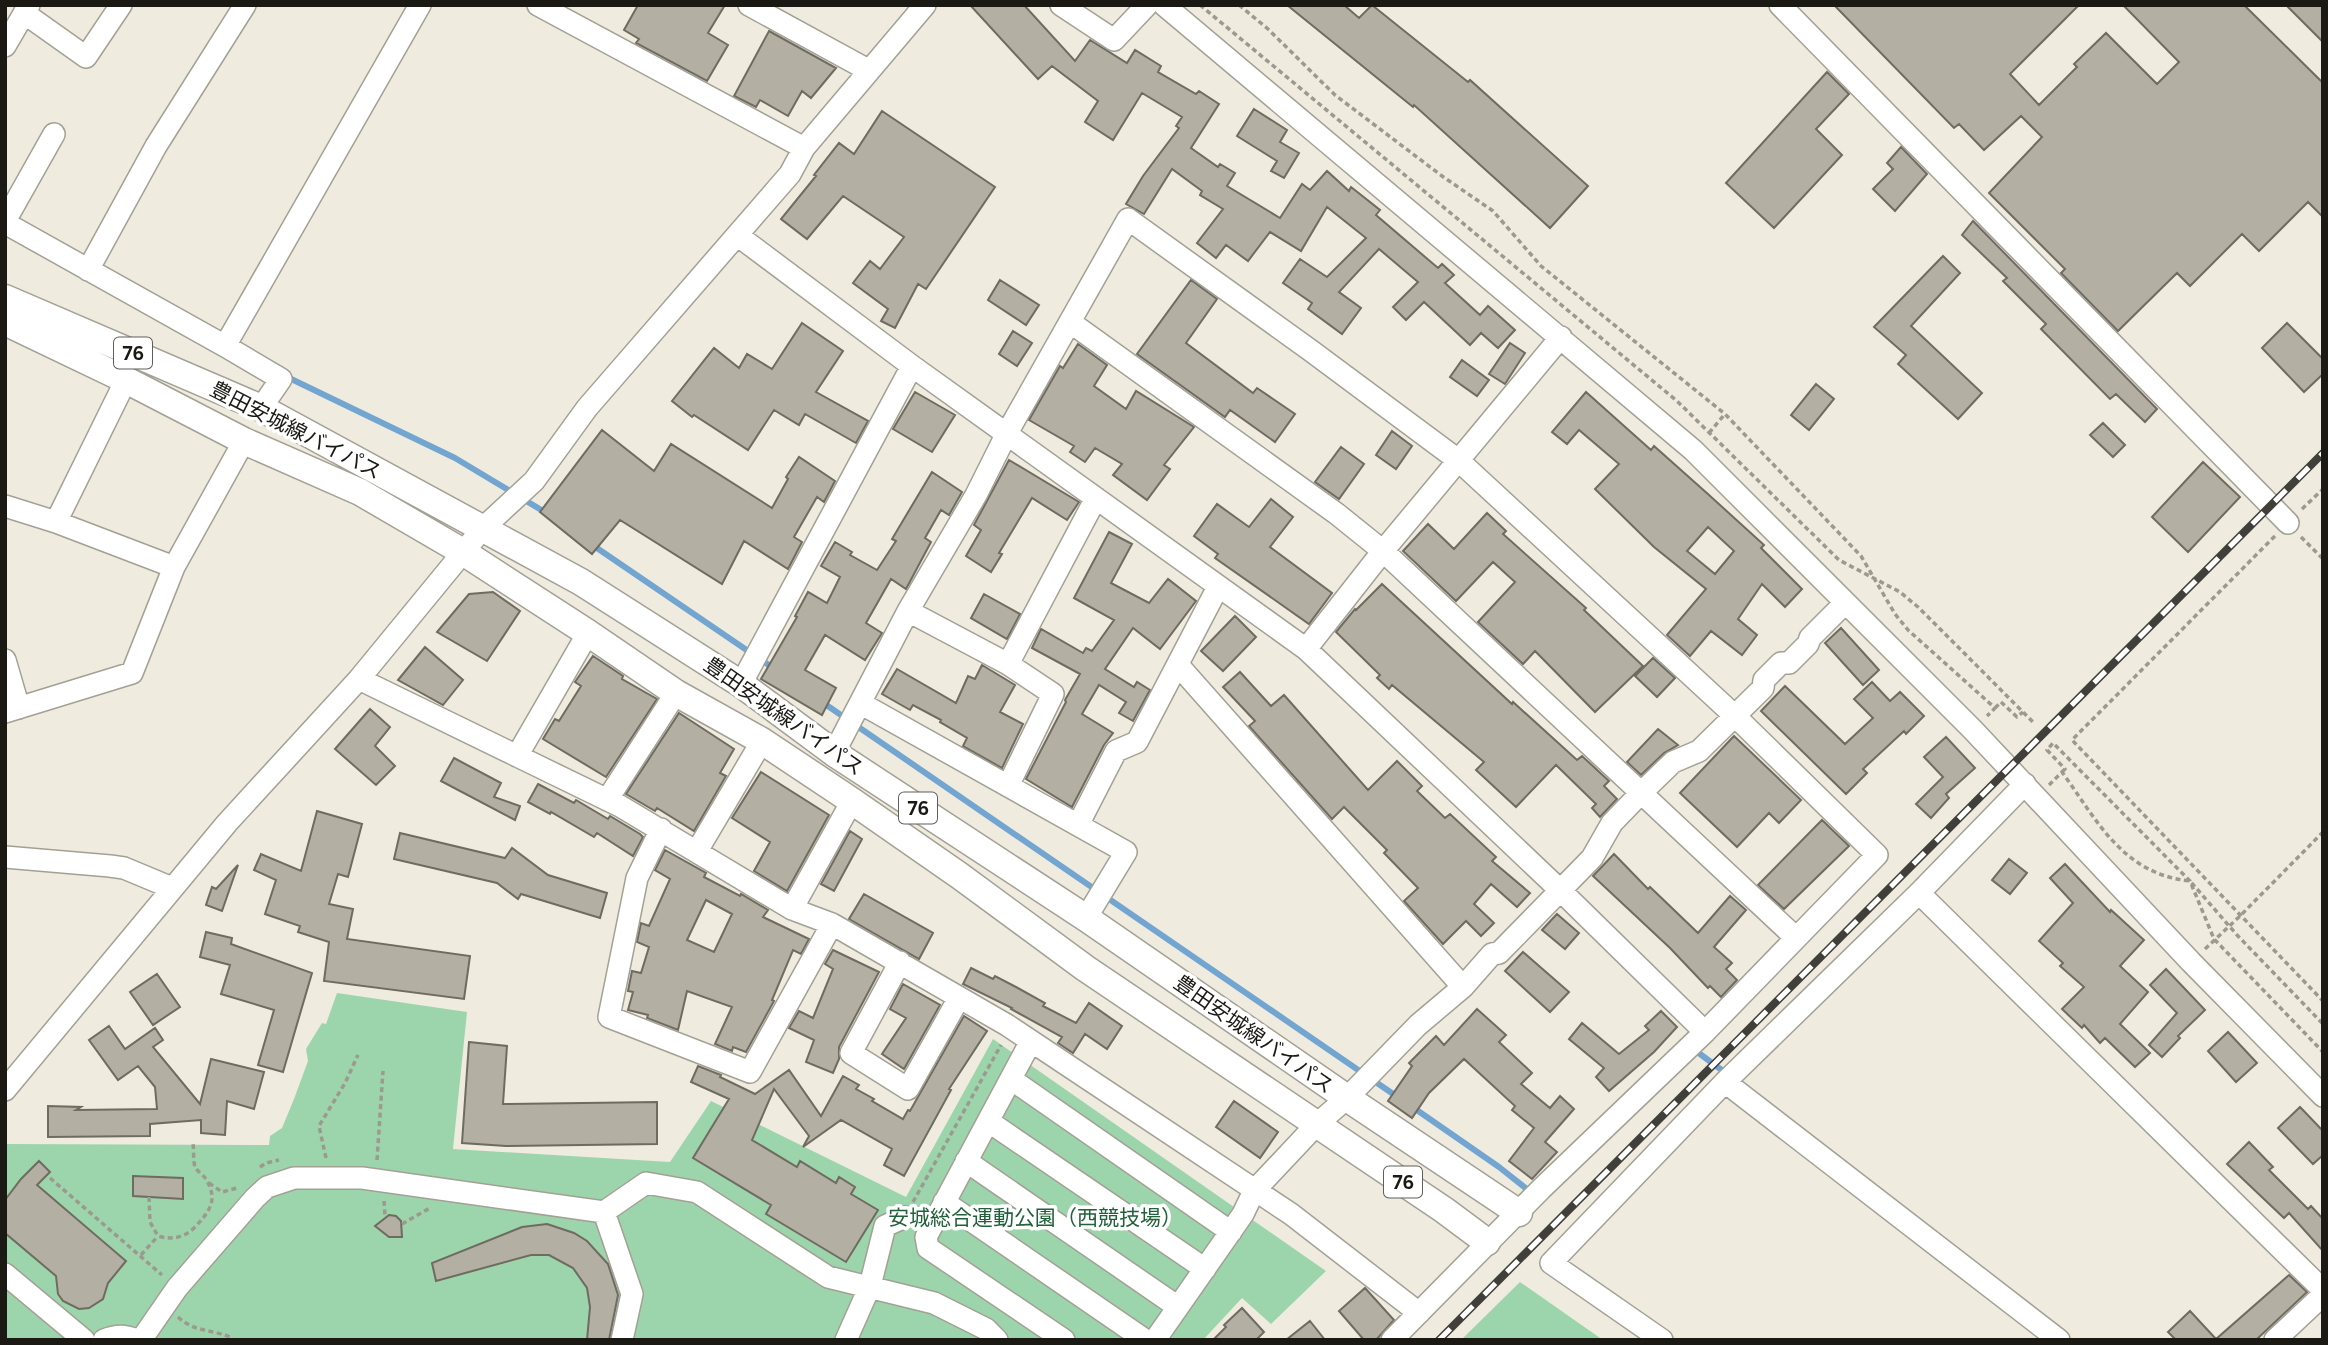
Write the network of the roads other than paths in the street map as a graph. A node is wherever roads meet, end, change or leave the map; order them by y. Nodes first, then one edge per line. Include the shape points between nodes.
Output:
1 (121, 5) edge
2 (244, 5) edge
3 (420, 5) edge
4 (538, 5) edge
5 (750, 5) edge
6 (925, 5) edge
7 (1060, 5) edge
8 (1147, 5) edge
9 (1164, 5) edge
10 (1780, 5) edge
11 (26, 9) edge
12 (5, 46) edge
13 (868, 70) junction
14 (54, 134) dead end
15 (804, 148) junction
16 (5, 222) edge
17 (737, 235) junction
18 (88, 270) junction
19 (6, 319) edge
20 (1069, 323) junction
21 (1561, 337) junction
22 (225, 346) junction
23 (912, 366) junction
24 (126, 380) junction
25 (261, 408) junction
26 (1007, 433) junction
27 (244, 441) junction
28 (1458, 460) junction
29 (1096, 498) junction
30 (5, 506) edge
31 (56, 522) junction
32 (2287, 523) road end
33 (483, 528) junction
34 (1383, 551) junction
35 (464, 552) junction
36 (174, 567) junction
37 (1217, 587) junction
38 (1844, 603) junction
39 (908, 611) junction
40 (589, 633) junction
41 (1306, 649) junction
42 (5, 660) edge
43 (1008, 664) junction
44 (1178, 665) junction
45 (359, 679) junction
46 (741, 684) junction
47 (676, 693) junction
48 (860, 703) junction
49 (12, 710) edge
50 (1735, 716) junction
51 (762, 741) junction
52 (834, 752) junction
53 (517, 756) junction
54 (1008, 786) junction
55 (2031, 790) junction
56 (1641, 793) junction
57 (607, 800) junction
58 (852, 801) junction
59 (1078, 825) junction
60 (661, 829) junction
61 (697, 851) junction
62 (5, 857) edge
63 (172, 888) junction
64 (1561, 891) junction
65 (1919, 893) junction
66 (792, 909) junction
67 (1086, 918) junction
68 (832, 924) junction
69 (1795, 937) junction
70 (900, 962) junction
71 (1463, 987) junction
72 (959, 998) junction
73 (1705, 1032) junction
74 (1026, 1050) junction
75 (1011, 1079) junction
76 (1725, 1083) junction
77 (5, 1090) edge
78 (2323, 1096) edge
79 (1347, 1098) junction
80 (988, 1121) junction
81 (1317, 1124) junction
82 (967, 1161) junction
83 (1254, 1191) junction
84 (944, 1202) junction
85 (604, 1212) junction
86 (1519, 1213) junction
87 (905, 1217) road end
88 (1231, 1232) junction
89 (1487, 1242) junction
90 (1205, 1269) junction
91 (5, 1274) edge
92 (870, 1286) junction
93 (2323, 1292) edge
94 (1178, 1307) junction
95 (1419, 1313) junction
96 (84, 1340) edge
97 (104, 1340) edge
98 (139, 1340) edge
99 (622, 1340) edge
100 (846, 1340) edge
101 (997, 1340) edge
102 (1064, 1340) edge
103 (1145, 1340) edge
104 (1155, 1340) edge
105 (1392, 1340) edge
106 (1662, 1340) edge
107 (2059, 1340) edge
108 (2275, 1340) edge

1 - 11 street via 86,57
2 - 18 street via 156,146
3 - 22 street
4 - 15 street
5 - 13 street
6 - 13 street
7 - 8 street via 1114,40
9 - 21 street
10 - 32 street
11 - 12 street
13 - 15 street
14 - 16 street
15 - 17 street via 790,174
16 - 18 street
17 - 23 street
17 - 33 street via 587,408 534,481
18 - 22 street
19 - 24 main road, 豊田安城線バイパス / 76
19 - 25 main road, 豊田安城線バイパス / 76
20 - 26 street
20 - 28 street via 1128,219
20 - 34 street via 1327,506
21 - 28 street
21 - 38 street via 1693,450
22 - 25 street via 281,379
23 - 26 street
23 - 46 street
24 - 27 main road, 豊田安城線バイパス / 76
24 - 31 street
25 - 33 main road, 豊田安城線バイパス / 76
26 - 29 street
26 - 39 street
27 - 35 main road, 豊田安城線バイパス / 76 via 359,492
27 - 36 street
28 - 34 street
28 - 50 street
29 - 37 street
29 - 43 street
30 - 31 street
31 - 36 street
33 - 35 street
33 - 46 main road, 豊田安城線バイパス / 76 via 582,582
34 - 41 street
34 - 56 street
35 - 40 main road, 豊田安城線バイパス / 76
35 - 45 street
36 - 49 street via 132,673
37 - 41 street
37 - 44 street
38 - 50 street via 1789,663 1781,663 1764,680 1763,688
38 - 55 street
39 - 43 street
39 - 48 street
40 - 47 main road, 豊田安城線バイパス / 76
40 - 53 street
41 - 64 street
42 - 49 street
43 - 54 street via 1053,694
44 - 59 street via 1136,743 1116,751
44 - 71 street
45 - 53 street
45 - 63 street
46 - 52 main road, 豊田安城線バイパス / 76
47 - 51 main road, 豊田安城線バイパス / 76
47 - 57 street
48 - 52 street
48 - 54 street
50 - 56 street via 1699,751 1673,762
50 - 69 street via 1877,855
51 - 58 main road, 豊田安城線バイパス / 76
51 - 61 street
52 - 67 main road, 豊田安城線バイパス / 76
53 - 57 street
54 - 59 street
55 - 65 street
55 - 78 street
56 - 64 street
56 - 69 street
57 - 60 street
58 - 66 street
58 - 81 main road, 豊田安城線バイパス / 76 via 1085,968
59 - 67 street via 1126,852
60 - 61 street
60 - 68 street via 637,877 609,1017 750,1072
61 - 66 street
62 - 63 street via 124,868
63 - 77 street
64 - 71 street
64 - 73 street
65 - 76 street
65 - 93 street
66 - 68 street
67 - 79 main road, 豊田安城線バイパス / 76
68 - 70 street
69 - 73 street
70 - 72 street
70 - 72 street via 851,1052 908,1089
71 - 79 street via 1418,1025
72 - 74 street
73 - 86 street
74 - 75 street
74 - 83 street
75 - 80 street
75 - 88 street
76 - 106 street via 1551,1263
76 - 107 street
79 - 81 street
79 - 86 main road, 豊田安城線バイパス / 76
80 - 82 street
80 - 90 street
81 - 83 street
81 - 89 main road, 豊田安城線バイパス / 76
82 - 84 street
82 - 94 street
83 - 88 street
83 - 95 street via 1291,1214
84 - 102 street via 926,1237 928,1248
84 - 103 street
85 - 92 street via 646,1183 697,1192 828,1277
85 - 98 street via 376,1180 295,1178 267,1187 255,1198
85 - 99 street via 632,1294
86 - 89 street
87 - 92 street via 885,1226
88 - 90 street
89 - 95 street
90 - 94 street
91 - 96 street
92 - 100 street
92 - 101 street via 934,1303 986,1329
93 - 108 street
94 - 104 street
95 - 105 street
97 - 98 street via 113,1336

